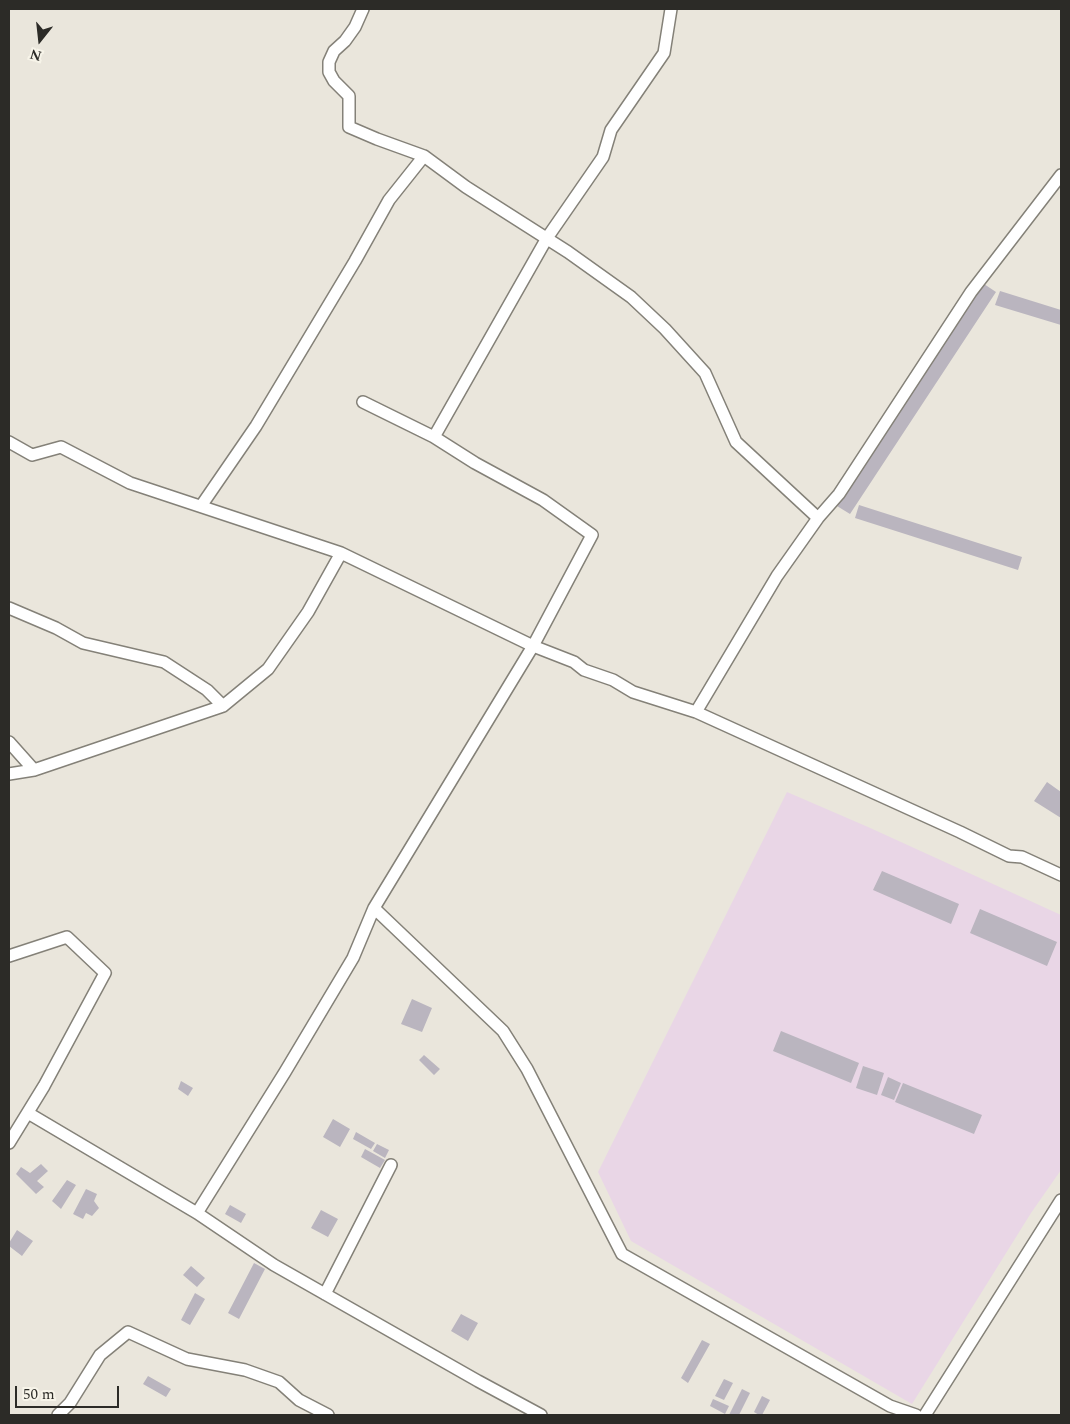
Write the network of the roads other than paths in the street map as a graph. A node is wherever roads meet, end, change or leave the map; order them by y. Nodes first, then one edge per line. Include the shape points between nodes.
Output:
1 (362, 9) edge
2 (671, 9) edge
3 (424, 156) junction
4 (1061, 175) edge
5 (547, 238) junction
6 (363, 402) dead end
7 (434, 437) junction
8 (9, 442) edge
9 (201, 506) junction
10 (818, 518) junction
11 (341, 553) junction
12 (9, 608) edge
13 (533, 646) junction
14 (223, 706) junction
15 (696, 712) junction
16 (9, 742) edge
17 (34, 770) junction
18 (9, 774) edge
19 (1061, 875) edge
20 (374, 908) junction
21 (9, 956) edge
22 (28, 1113) junction
23 (9, 1143) edge
24 (391, 1166) dead end
25 (1061, 1200) edge
26 (197, 1213) junction
27 (324, 1294) junction
28 (58, 1415) edge
29 (328, 1415) edge
30 (541, 1415) edge
31 (916, 1415) edge
32 (925, 1415) edge

1 - 3 street via 355,27 334,51 329,62 329,72 334,81 349,96 349,127
2 - 5 street via 664,53 611,130 603,157
3 - 5 street
3 - 9 street via 389,200 256,426
4 - 10 street via 971,292 838,494
5 - 7 street
5 - 10 street via 631,297 665,329 704,373 736,442
6 - 7 street
7 - 13 street via 542,500 592,535
8 - 9 street via 32,455 61,446 130,483
9 - 11 street
10 - 15 street via 776,576
11 - 13 street
11 - 14 street via 308,612 268,669
12 - 14 street via 83,643 164,662 207,690
13 - 15 street via 574,662 584,670 613,680 633,692
13 - 20 street
14 - 17 street
15 - 19 street via 1009,856 1022,857
16 - 17 street
17 - 18 street
20 - 26 street via 353,958
20 - 31 street via 503,1031 527,1069 622,1254 890,1406
21 - 22 street via 67,937 105,973
22 - 23 street
22 - 26 street
24 - 27 street
25 - 32 street
26 - 27 street
27 - 30 street
28 - 29 street via 70,1403 100,1355 128,1332 187,1359 245,1370 279,1382 299,1400

